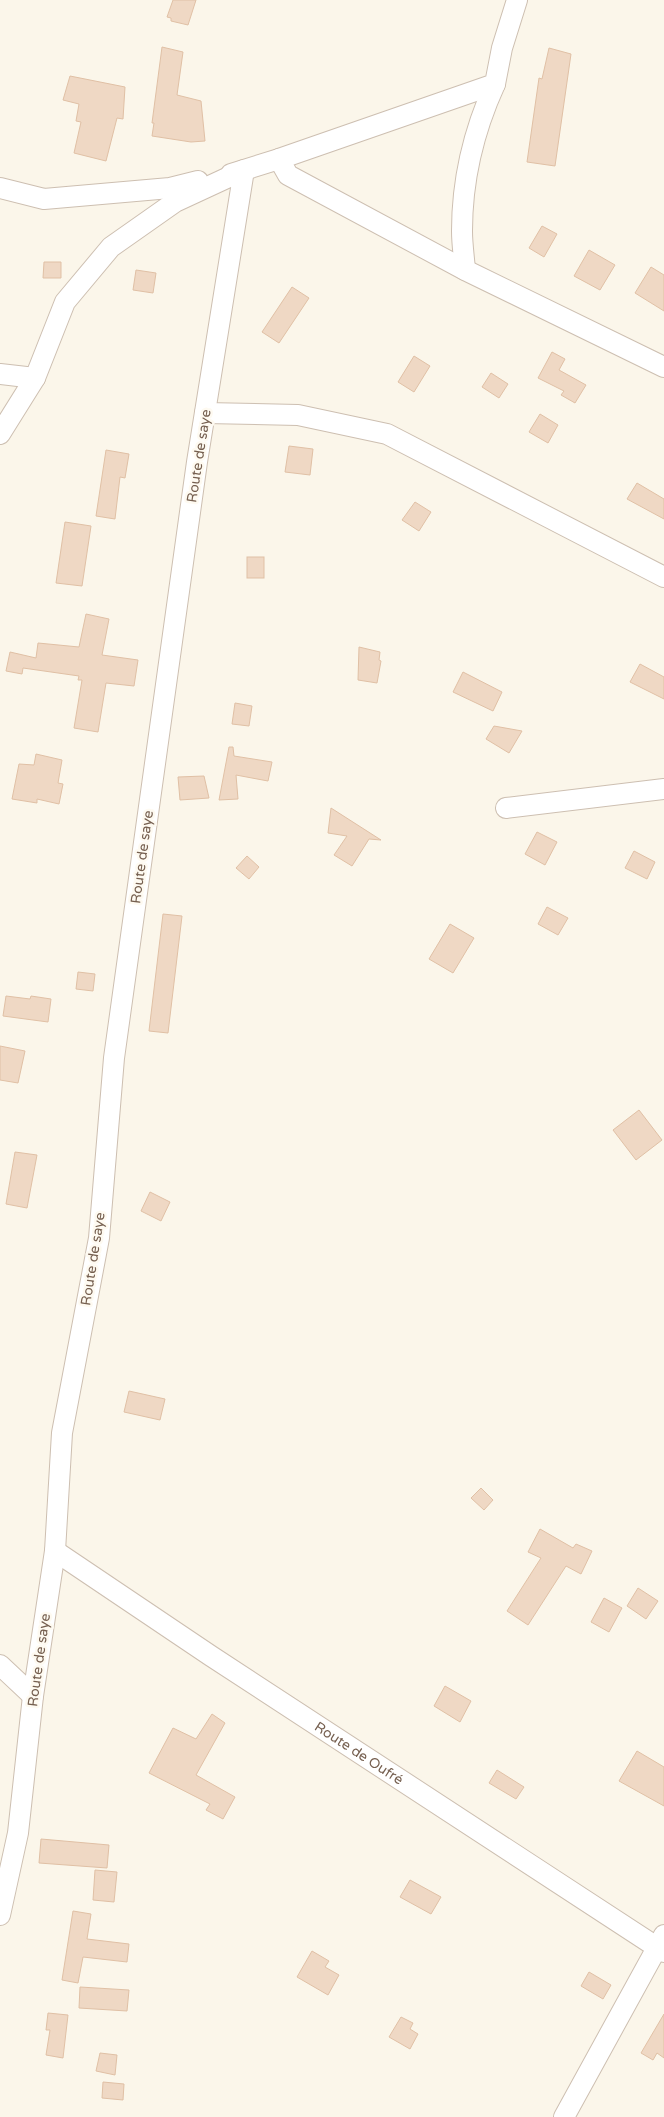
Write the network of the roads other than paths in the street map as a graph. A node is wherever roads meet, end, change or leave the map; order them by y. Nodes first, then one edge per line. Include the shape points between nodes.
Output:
1 (517, 0) edge
2 (495, 84) junction
3 (279, 160) junction
4 (244, 170) junction
5 (0, 188) edge
6 (465, 270) junction
7 (664, 366) edge
8 (0, 374) edge
9 (35, 378) junction
10 (205, 413) junction
11 (0, 434) edge
12 (664, 577) edge
13 (664, 789) edge
14 (506, 808) dead end
15 (55, 1551) junction
16 (0, 1665) edge
17 (33, 1696) junction
18 (0, 1916) edge
19 (661, 1945) edge
20 (564, 2117) edge

1 - 2 street
2 - 3 street
2 - 6 street via 481,114 468,168 462,231
3 - 4 street
3 - 6 street via 288,175
4 - 5 street via 170,188 44,198
4 - 9 street via 175,202 111,247 65,302
4 - 10 street, Route de saye
6 - 7 street
8 - 9 street
9 - 11 street
10 - 12 street via 298,415 387,434
10 - 15 street, Route de saye via 114,1058 98,1238 62,1433
13 - 14 street
15 - 17 street, Route de saye
15 - 19 street, Route de Oufré via 211,1656
16 - 17 street
17 - 18 street, Route de saye via 18,1833
19 - 20 street

